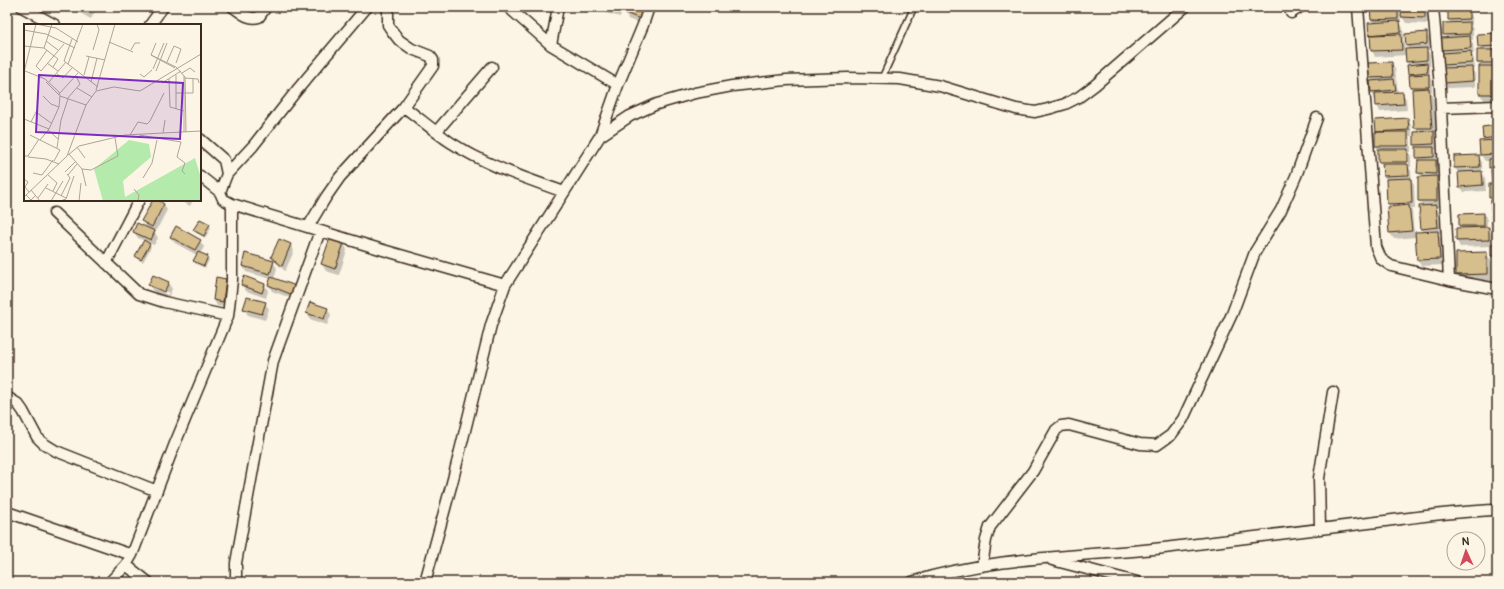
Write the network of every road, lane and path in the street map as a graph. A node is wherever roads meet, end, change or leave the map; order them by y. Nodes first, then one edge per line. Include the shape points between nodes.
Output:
1 (22, 7) edge
2 (163, 7) edge
3 (233, 7) edge
4 (266, 7) edge
5 (367, 7) edge
6 (388, 7) edge
7 (508, 7) edge
8 (558, 7) edge
9 (649, 7) edge
10 (914, 7) edge
11 (1185, 7) edge
12 (1300, 7) edge
13 (1358, 7) edge
14 (1433, 7) edge
15 (1291, 13) dead end
16 (53, 24) edge
17 (151, 24) edge
18 (551, 45) junction
19 (492, 67) dead end
20 (882, 78) junction
21 (618, 85) junction
22 (1497, 106) edge
23 (404, 107) junction
24 (1441, 108) junction
25 (1317, 118) dead end
26 (436, 132) junction
27 (600, 136) junction
28 (201, 140) edge
29 (227, 174) junction
30 (201, 177) edge
31 (220, 192) junction
32 (564, 192) junction
33 (138, 201) edge
34 (232, 204) junction
35 (54, 213) dead end
36 (308, 227) junction
37 (320, 231) junction
38 (106, 263) junction
39 (1449, 280) junction
40 (505, 285) junction
41 (1497, 289) edge
42 (228, 316) junction
43 (1333, 392) dead end
44 (7, 397) edge
45 (157, 492) junction
46 (1497, 510) edge
47 (7, 512) edge
48 (1320, 528) junction
49 (132, 555) junction
50 (1043, 558) junction
51 (126, 565) junction
52 (982, 566) junction
53 (110, 582) edge
54 (148, 582) edge
55 (236, 582) edge
56 (425, 582) edge
57 (912, 582) edge
58 (1137, 582) edge

1 - 16 street
2 - 17 street
3 - 4 street via 247,17 253,18 259,17
5 - 29 street
6 - 23 street via 388,25 399,40 433,60 431,70
7 - 18 street
8 - 18 street
9 - 21 street
10 - 20 lane
11 - 20 street via 1095,86 1065,104 1048,109 1035,112 1016,109 940,86
12 - 15 street
13 - 39 street via 1376,247 1381,259 1391,266
14 - 24 street
18 - 21 street
19 - 26 street
20 - 27 street via 786,80 695,93 657,104 630,116
21 - 27 street
22 - 24 street
23 - 26 street
23 - 36 street via 340,177
24 - 39 street
25 - 52 street via 1281,210 1255,252 1232,314 1183,419 1171,435 1152,446 1069,425 1061,426 1056,430 1028,478 990,527
26 - 32 street via 463,150 496,166
27 - 32 street
28 - 29 street via 224,160
29 - 31 street
30 - 31 street
31 - 34 street via 223,199
32 - 40 street
33 - 38 street
34 - 36 street
34 - 42 street via 232,280
35 - 38 street
36 - 37 street
37 - 40 street
37 - 55 street via 273,361 236,563
38 - 42 street via 139,294
39 - 41 street
40 - 56 street via 491,325
42 - 45 street
43 - 48 street via 1319,478
44 - 45 street via 18,404 43,443
45 - 49 street
46 - 48 street
47 - 49 street
48 - 50 street via 1162,548
49 - 51 street
50 - 52 street
50 - 58 street
51 - 53 street
51 - 54 street
52 - 57 street

